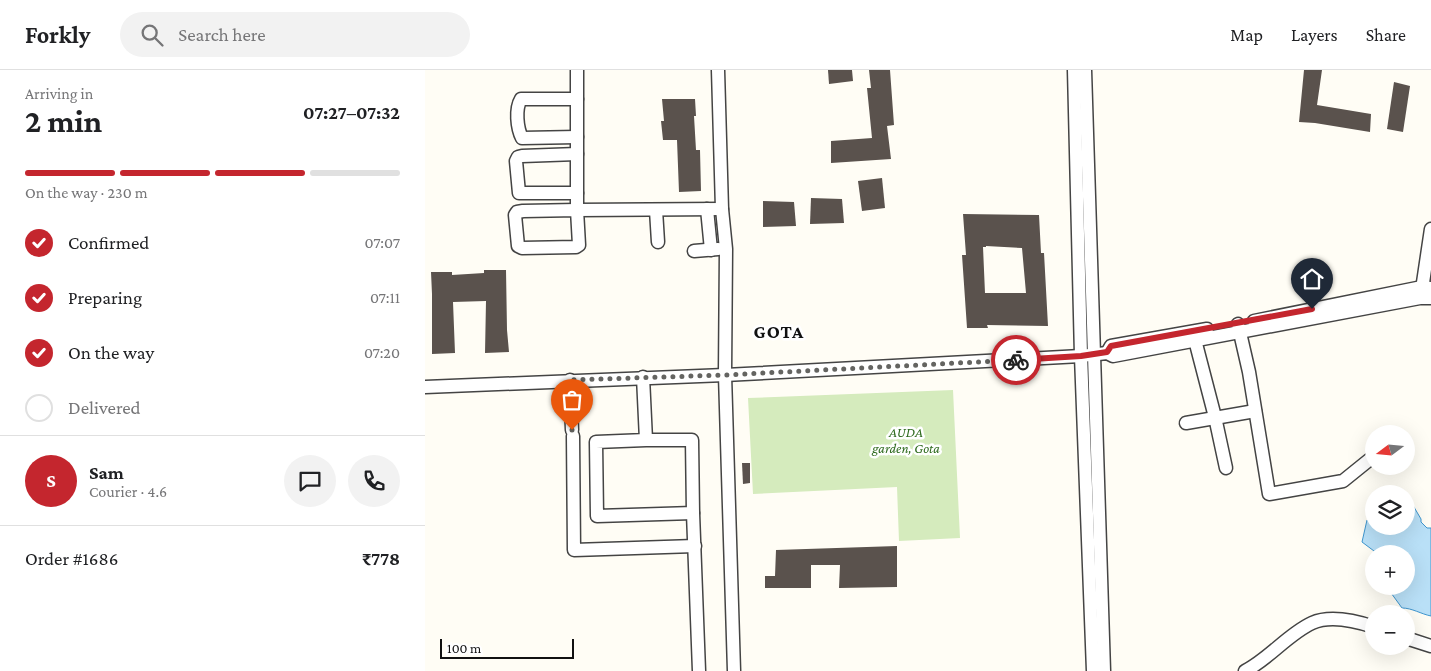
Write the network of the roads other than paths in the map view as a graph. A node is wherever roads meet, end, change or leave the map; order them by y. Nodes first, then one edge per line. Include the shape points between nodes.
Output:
1 (577, 70) edge
2 (718, 70) edge
3 (1073, 70) edge
4 (1085, 70) edge
5 (577, 99) junction
6 (577, 137) junction
7 (577, 154) junction
8 (577, 193) junction
9 (722, 209) junction
10 (577, 210) junction
11 (657, 210) junction
12 (707, 210) junction
13 (1431, 229) edge
14 (658, 242) dead end
15 (726, 249) junction
16 (694, 250) dead end
17 (711, 250) junction
18 (1426, 293) edge
19 (1239, 328) junction
20 (1195, 340) junction
21 (1094, 354) junction
22 (725, 375) junction
23 (643, 377) junction
24 (570, 380) junction
25 (425, 386) edge
26 (1255, 410) junction
27 (1215, 418) junction
28 (1186, 423) dead end
29 (572, 436) junction
30 (646, 440) junction
31 (596, 442) junction
32 (1365, 464) edge
33 (1226, 468) dead end
34 (693, 513) junction
35 (597, 516) junction
36 (573, 517) junction
37 (695, 546) junction
38 (1365, 624) edge
39 (1415, 641) edge
40 (1431, 646) edge
41 (1249, 670) edge
42 (699, 671) edge
43 (734, 671) edge
44 (1093, 671) edge
45 (1104, 671) edge

1 - 5 street
2 - 9 street
3 - 21 street
4 - 21 street
5 - 6 street
5 - 6 street via 521,99 518,104 518,131 522,138
6 - 7 street
7 - 8 street
7 - 8 street via 522,156 516,161 519,193
8 - 10 street
9 - 12 street
9 - 15 street
10 - 10 street via 517,212 518,246 576,247 579,245
10 - 11 street
11 - 12 street
11 - 14 street
12 - 17 street
13 - 18 street
15 - 17 street
15 - 22 street
16 - 17 street
18 - 19 street
19 - 20 street
19 - 21 street via 1111,346
19 - 26 street
20 - 21 street via 1113,356
20 - 27 street
21 - 22 street
21 - 44 street
21 - 45 street
22 - 23 street
22 - 43 street
23 - 24 street
23 - 30 street
24 - 25 street
24 - 29 street
26 - 27 street
26 - 32 street via 1269,494 1343,482
27 - 28 street
27 - 33 street
29 - 31 street
29 - 36 street
30 - 31 street
30 - 34 street via 692,440
31 - 35 street
34 - 35 street
34 - 37 street
35 - 36 street
36 - 37 street via 574,550
37 - 42 street
38 - 41 street via 1349,620 1313,622
39 - 40 street

